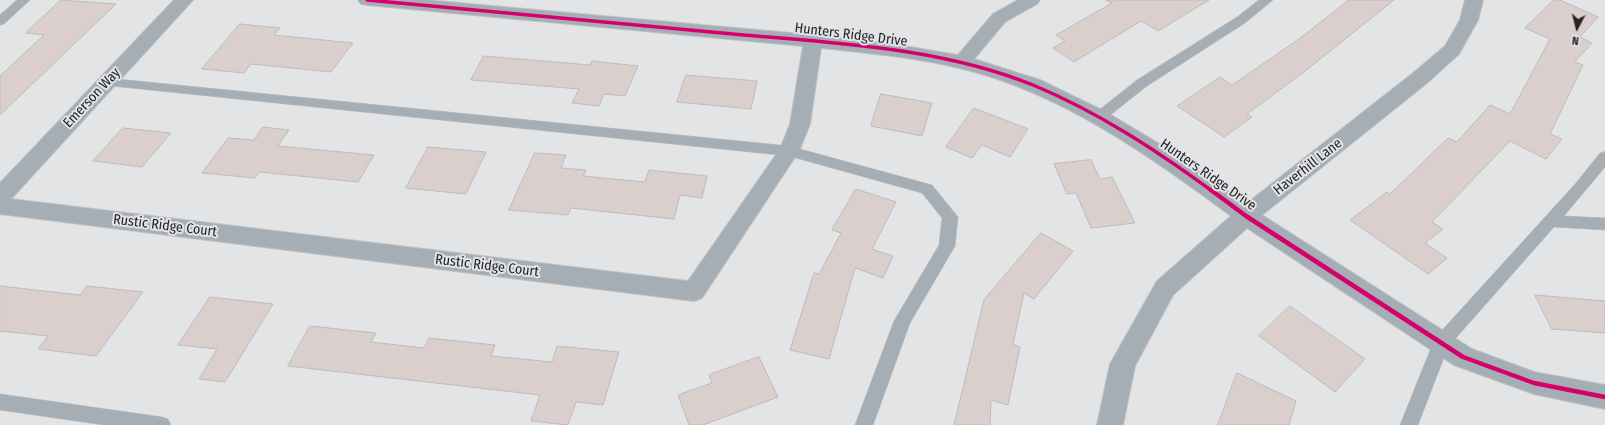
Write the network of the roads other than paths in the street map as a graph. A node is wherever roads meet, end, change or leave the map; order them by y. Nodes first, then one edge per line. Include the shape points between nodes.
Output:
1 (24, 0) edge
2 (184, 0) edge
3 (367, 0) edge
4 (1031, 0) edge
5 (1267, 0) edge
6 (1474, 0) edge
7 (0, 21) edge
8 (813, 41) junction
9 (962, 62) junction
10 (107, 82) junction
11 (1099, 117) junction
12 (789, 151) junction
13 (1605, 157) edge
14 (0, 196) edge
15 (0, 206) edge
16 (1246, 216) junction
17 (1550, 221) junction
18 (1605, 224) edge
19 (1442, 343) junction
20 (1605, 397) edge
21 (0, 402) edge
22 (162, 425) edge
23 (864, 425) edge
24 (1110, 425) edge
25 (1409, 425) edge

1 - 7 lane
2 - 10 street, Emerson Way
3 - 8 street, Hunters Ridge Drive
4 - 9 street via 999,18
5 - 11 lane via 1241,20 1142,83
6 - 16 street, Haverhill Lane via 1469,20 1452,50
8 - 9 street, Hunters Ridge Drive via 892,50
8 - 12 street, Rustic Ridge Court via 800,124
9 - 11 street, Hunters Ridge Drive via 1033,85
10 - 12 lane
10 - 14 street, Emerson Way
11 - 16 street, Hunters Ridge Drive via 1161,154
12 - 15 street, Rustic Ridge Court via 694,291
12 - 23 lane via 927,189 950,217 947,246 902,321
13 - 17 lane via 1581,188
16 - 19 street, Hunters Ridge Drive
16 - 24 street, Haverhill Lane via 1165,288 1123,364
17 - 18 lane
17 - 19 lane
19 - 20 street, Hunters Ridge Drive via 1463,357 1534,383
19 - 25 lane
21 - 22 lane

